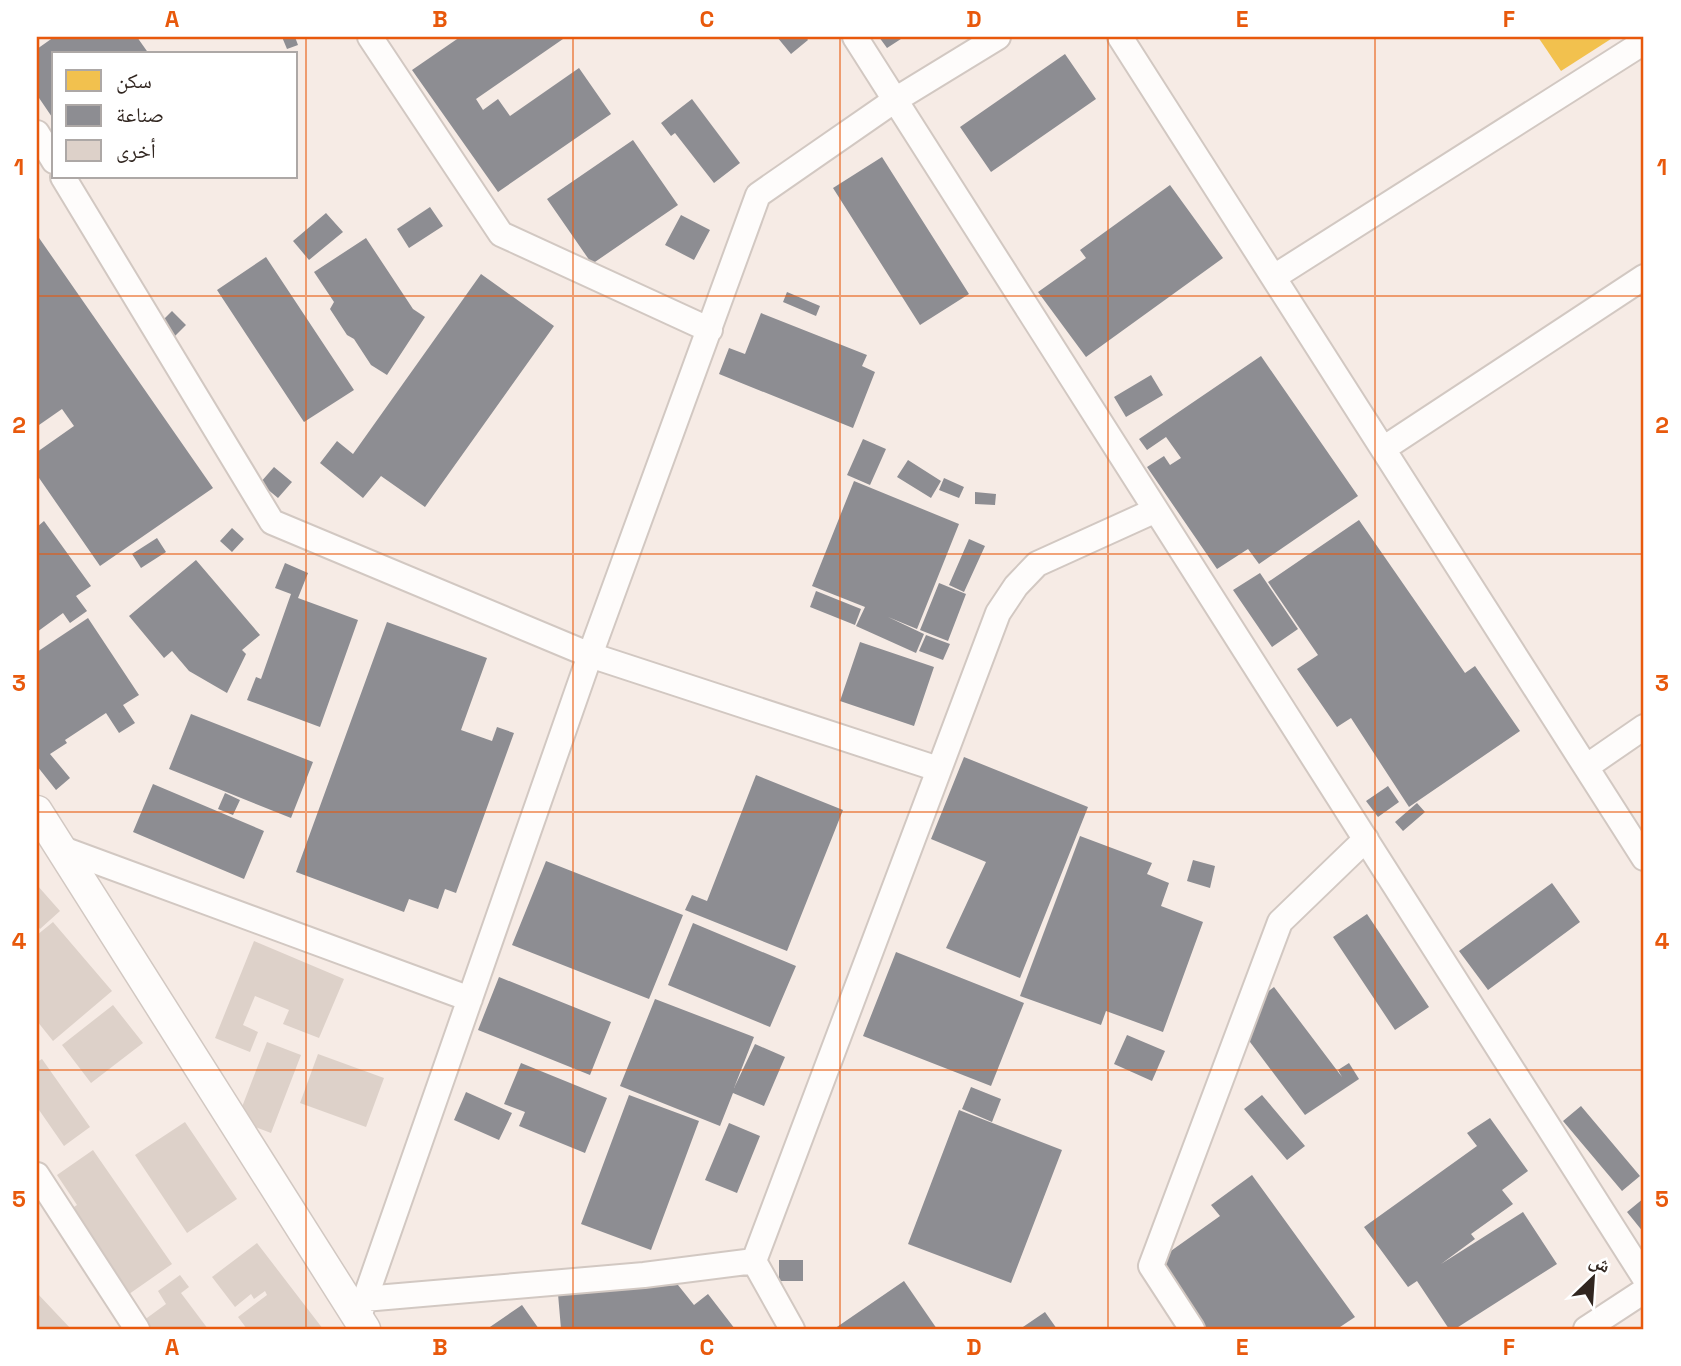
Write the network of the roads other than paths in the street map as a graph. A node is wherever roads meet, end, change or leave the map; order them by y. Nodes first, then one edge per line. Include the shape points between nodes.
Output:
1 (370, 37) edge
2 (855, 37) edge
3 (998, 37) edge
4 (1120, 37) edge
5 (1644, 42) edge
6 (895, 100) junction
7 (37, 132) edge
8 (52, 158) edge
9 (65, 178) edge
10 (1274, 277) junction
11 (1644, 277) edge
12 (710, 330) junction
13 (1383, 449) junction
14 (1156, 510) junction
15 (590, 655) junction
16 (1644, 727) edge
17 (1586, 767) junction
18 (938, 769) junction
19 (37, 811) edge
20 (1366, 839) junction
21 (60, 848) junction
22 (1644, 858) edge
23 (470, 999) junction
24 (37, 1175) edge
25 (754, 1261) junction
26 (1644, 1277) edge
27 (1644, 1292) edge
28 (362, 1316) edge
29 (136, 1329) edge
30 (792, 1329) edge
31 (1192, 1329) edge
32 (1586, 1329) edge

1 - 12 street via 501,234
2 - 6 street
3 - 6 street
4 - 10 street
5 - 10 street
6 - 12 street via 758,195
6 - 14 street
7 - 8 street
9 - 15 street via 272,522
10 - 13 street
11 - 13 street
12 - 15 street
13 - 17 street
14 - 18 street via 1037,565 1016,586 998,613
14 - 20 street
15 - 18 street
15 - 23 street
16 - 17 street
17 - 22 street
18 - 25 street
19 - 21 street
20 - 26 street
20 - 31 street via 1280,922 1151,1266
21 - 23 street
21 - 28 street
23 - 28 street
24 - 29 street
25 - 28 street
25 - 30 street
27 - 32 street

